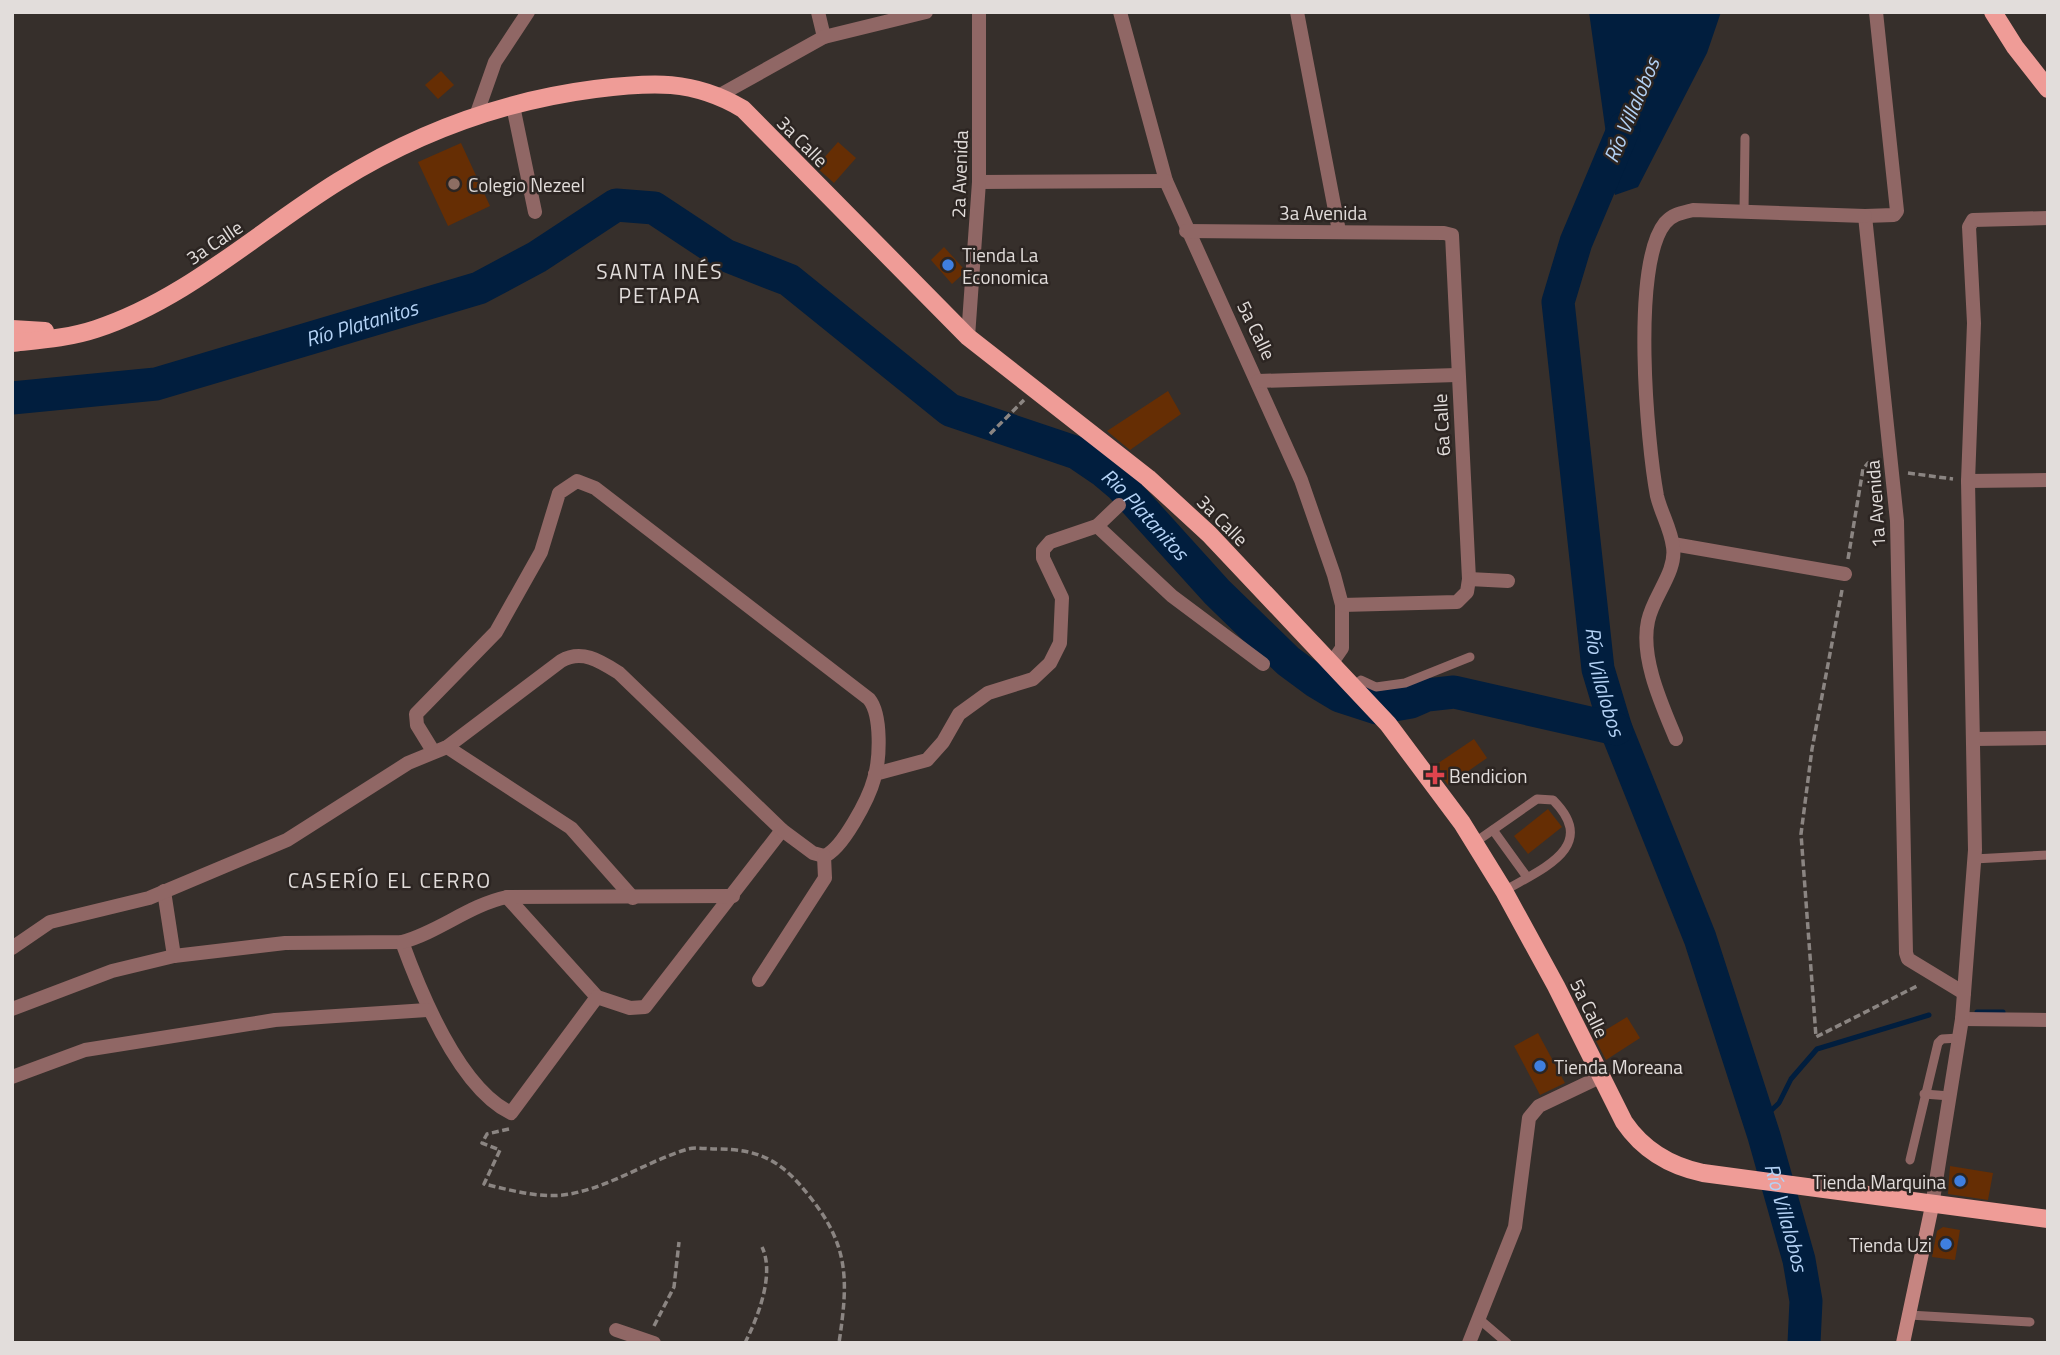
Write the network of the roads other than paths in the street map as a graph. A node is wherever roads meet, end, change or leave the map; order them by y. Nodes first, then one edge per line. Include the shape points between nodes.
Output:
1 (528, 12) edge
2 (818, 12) edge
3 (926, 12) edge
4 (979, 12) edge
5 (1297, 12) edge
6 (1876, 12) edge
7 (1993, 12) edge
8 (1122, 14) edge
9 (824, 37) junction
10 (2048, 89) edge
11 (720, 95) junction
12 (513, 106) junction
13 (477, 113) junction
14 (1745, 138) dead end
15 (1166, 181) junction
16 (979, 182) junction
17 (535, 212) dead end
18 (1744, 212) junction
19 (1866, 216) junction
20 (2048, 218) edge
21 (1186, 231) junction
22 (1339, 231) junction
23 (1453, 242) joint
24 (12, 329) edge
25 (94, 330) junction
26 (968, 337) junction
27 (12, 343) edge
28 (1457, 375) junction
29 (1258, 381) junction
30 (1968, 481) junction
31 (2048, 481) edge
32 (1119, 505) dead end
33 (1097, 526) junction
34 (1673, 544) junction
35 (1845, 574) road end
36 (1469, 579) junction
37 (1508, 581) dead end
38 (1342, 605) junction
39 (1470, 657) dead end
40 (1263, 664) dead end
41 (1331, 664) junction
42 (1353, 689) junction
43 (2048, 738) edge
44 (1676, 739) dead end
45 (1974, 739) junction
46 (440, 749) junction
47 (875, 774) junction
48 (782, 830) junction
49 (1493, 830) junction
50 (1474, 843) junction
51 (2048, 855) edge
52 (824, 856) junction
53 (1974, 859) junction
54 (1527, 877) junction
55 (164, 891) junction
56 (1504, 891) junction
57 (733, 896) junction
58 (507, 897) junction
59 (633, 898) junction
60 (402, 942) junction
61 (12, 948) edge
62 (174, 956) junction
63 (759, 980) dead end
64 (1964, 993) junction
65 (597, 997) junction
66 (12, 1009) edge
67 (428, 1010) junction
68 (1962, 1019) junction
69 (2048, 1020) edge
70 (1959, 1038) junction
71 (12, 1077) edge
72 (1600, 1077) junction
73 (1924, 1094) junction
74 (1950, 1096) junction
75 (1910, 1160) dead end
76 (1932, 1206) junction
77 (2048, 1219) edge
78 (1909, 1315) junction
79 (1479, 1319) junction
80 (2030, 1322) dead end
81 (617, 1330) dead end
82 (650, 1341) edge
83 (1469, 1343) edge
84 (1507, 1343) edge
85 (1903, 1343) edge

1 - 13 street via 495,62
2 - 9 street
3 - 9 street
4 - 16 street, 2a Avenida
5 - 22 street
6 - 19 street via 1897,211
7 - 10 main road
8 - 15 street, 5a Calle
9 - 11 street
11 - 12 main road, 3a Calle via 679,84 625,85
11 - 26 main road, 3a Calle via 743,109
12 - 13 main road, 3a Calle
12 - 17 street
13 - 25 main road, 3a Calle via 406,144 339,181 198,279
14 - 18 lane
15 - 16 street
15 - 21 street, 5a Calle
16 - 26 street, 2a Avenida
18 - 19 street
18 - 34 street via 1674,214 1653,246 1646,307 1646,414 1658,498
19 - 64 street, 1a Avenida via 1897,521 1906,953
20 - 30 street via 1973,220 1969,227 1974,323
21 - 22 street, 3a Avenida
21 - 29 street, 5a Calle
22 - 23 street, 3a Avenida via 1444,233 1452,235
23 - 28 street, 6a Calle
24 - 25 main road
25 - 27 main road
26 - 41 main road, 3a Calle via 1147,478 1209,534
28 - 29 street
28 - 36 street, 6a Calle
29 - 38 street, 5a Calle via 1301,480
30 - 31 street
30 - 45 street
32 - 33 street
33 - 40 street via 1172,596
33 - 47 street via 1050,542 1044,550 1043,558 1062,598 1060,643 1050,663 1033,678 988,693 959,713 928,760
34 - 35 street
34 - 44 street via 1674,559 1648,622 1655,689
36 - 37 street
36 - 38 street via 1467,592 1457,602
38 - 41 street, 5a Calle via 1342,648
39 - 42 lane via 1405,683 1376,687 1361,680
41 - 42 main road, 3a Calle
42 - 50 main road, 5a Calle via 1388,724
43 - 45 street
45 - 53 street
46 - 47 street via 417,724 416,713 496,632 541,552 559,493 577,481 595,488 869,699 879,721
46 - 48 street via 561,661 590,657 619,673
46 - 55 street via 408,763 287,840
46 - 59 street via 571,828
47 - 52 street via 840,845
48 - 52 street
48 - 57 street
49 - 50 lane
49 - 54 lane
49 - 54 lane via 1536,799 1553,800 1565,812 1572,826 1571,841
50 - 56 main road, 5a Calle
51 - 53 lane
52 - 63 street via 825,878
53 - 64 street
54 - 56 lane
55 - 61 street via 58,919
55 - 62 street
56 - 72 main road, 5a Calle
57 - 59 street
57 - 65 street via 645,1007 630,1009
58 - 59 street
58 - 60 street
58 - 65 street
60 - 62 street via 285,943
60 - 67 street
62 - 66 street via 112,971
64 - 68 street
65 - 67 street via 511,1113 484,1094
67 - 71 street via 275,1020 85,1050
68 - 69 street
68 - 70 street
70 - 73 lane via 1942,1038 1937,1043
70 - 74 street
72 - 76 main road, 5a Calle via 1636,1138 1671,1163 1703,1173
72 - 79 street via 1539,1106 1529,1118 1515,1227
73 - 74 lane
73 - 75 lane
74 - 76 street
76 - 77 main road, 5a Calle
76 - 78 main road
78 - 80 lane
78 - 85 main road
79 - 83 street
79 - 84 lane
81 - 82 street

